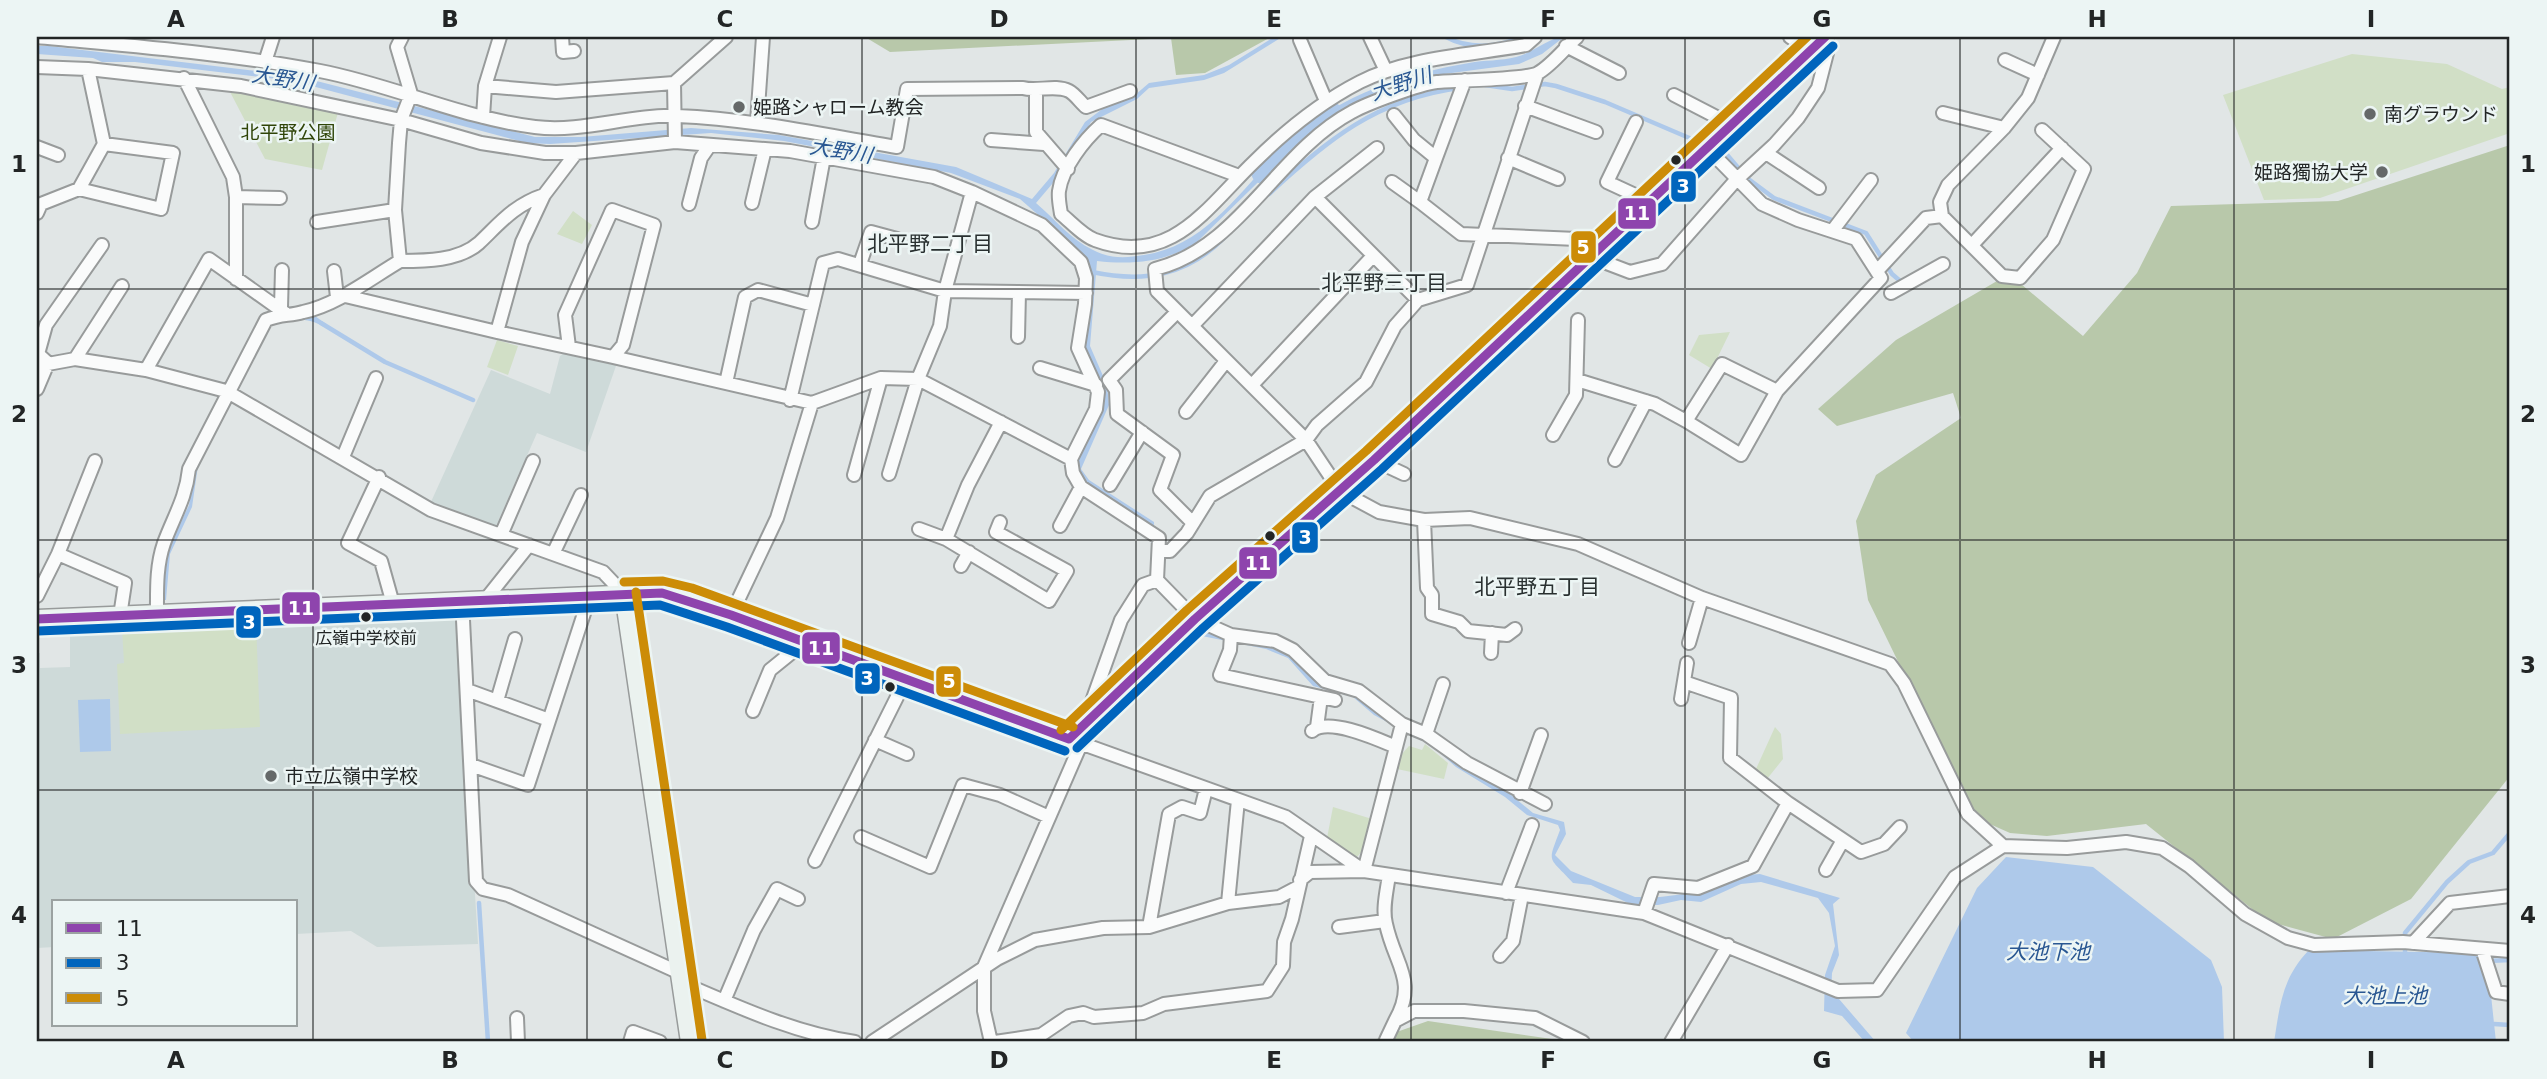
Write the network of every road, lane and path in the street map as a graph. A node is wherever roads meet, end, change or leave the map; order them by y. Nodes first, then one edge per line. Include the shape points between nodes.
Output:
1 (37, 37) edge
2 (273, 37) edge
3 (500, 37) edge
4 (562, 37) edge
5 (726, 37) edge
6 (763, 37) edge
7 (1370, 37) edge
8 (1535, 37) edge
9 (1577, 37) edge
10 (1790, 37) edge
11 (1825, 37) edge
12 (2054, 37) edge
13 (397, 40) edge
14 (1300, 40) dead end
15 (1566, 46) junction
16 (1810, 50) junction
17 (574, 51) dead end
18 (2005, 60) dead end
19 (265, 62) junction
20 (37, 67) edge
21 (88, 69) junction
22 (1386, 71) junction
23 (1619, 73) dead end
24 (1537, 74) junction
25 (2038, 75) junction
26 (184, 78) junction
27 (1465, 80) junction
28 (674, 83) junction
29 (485, 86) junction
30 (1130, 91) dead end
31 (1036, 92) junction
32 (411, 94) junction
33 (1674, 95) dead end
34 (1326, 101) junction
35 (1525, 106) junction
36 (1943, 113) dead end
37 (1394, 115) dead end
38 (674, 116) junction
39 (483, 117) junction
40 (401, 120) junction
41 (757, 122) junction
42 (1636, 122) dead end
43 (1732, 125) junction
44 (2004, 128) junction
45 (2042, 130) dead end
46 (1596, 132) dead end
47 (991, 140) dead end
48 (675, 142) junction
49 (104, 144) junction
50 (1044, 144) junction
51 (710, 145) junction
52 (37, 147) edge
53 (1706, 147) junction
54 (1377, 148) dead end
55 (2062, 148) junction
56 (765, 149) junction
57 (576, 153) junction
58 (1766, 153) junction
59 (58, 155) dead end
60 (824, 157) junction
61 (1436, 158) junction
62 (1508, 158) junction
63 (1064, 165) junction
64 (1239, 176) junction
65 (1558, 179) dead end
66 (1736, 180) junction
67 (1871, 180) dead end
68 (1392, 182) dead end
69 (1819, 188) dead end
70 (79, 189) junction
71 (971, 192) junction
72 (544, 195) junction
73 (236, 197) junction
74 (1315, 197) junction
75 (280, 198) dead end
76 (1648, 201) junction
77 (1420, 202) junction
78 (689, 204) dead end
79 (752, 204) dead end
80 (396, 210) junction
81 (37, 213) edge
82 (1061, 214) junction
83 (1942, 216) junction
84 (317, 222) dead end
85 (812, 222) dead end
86 (1042, 225) junction
87 (1833, 230) junction
88 (894, 235) dead end
89 (1484, 235) junction
90 (102, 245) dead end
91 (1972, 245) junction
92 (1594, 251) junction
93 (1372, 257) junction
94 (400, 261) junction
95 (859, 264) junction
96 (1943, 264) dead end
97 (282, 270) dead end
98 (334, 271) dead end
99 (1879, 274) junction
100 (236, 279) junction
101 (122, 286) dead end
102 (945, 291) junction
103 (1019, 292) junction
104 (1086, 293) junction
105 (339, 296) junction
106 (1418, 300) junction
107 (813, 305) junction
108 (283, 310) junction
109 (1177, 313) junction
110 (1578, 320) dead end
111 (1192, 326) junction
112 (497, 332) junction
113 (1018, 337) dead end
114 (569, 346) junction
115 (614, 358) junction
116 (75, 359) junction
117 (1226, 361) junction
118 (42, 364) edge
119 (1040, 368) dead end
120 (146, 370) junction
121 (376, 378) dead end
122 (881, 378) junction
123 (918, 379) junction
124 (1577, 380) junction
125 (726, 383) junction
126 (1097, 385) junction
127 (1252, 385) junction
128 (37, 389) edge
129 (226, 391) junction
130 (1777, 391) junction
131 (790, 400) junction
132 (1646, 401) junction
133 (812, 403) junction
134 (1186, 412) dead end
135 (1686, 421) junction
136 (1001, 422) junction
137 (1142, 432) junction
138 (1553, 435) dead end
139 (1306, 440) junction
140 (343, 457) junction
141 (1071, 459) junction
142 (1374, 460) junction
143 (1615, 460) dead end
144 (96, 461) dead end
145 (533, 461) dead end
146 (889, 474) dead end
147 (1404, 474) dead end
148 (854, 475) dead end
149 (379, 477) junction
150 (1110, 485) dead end
151 (1081, 487) junction
152 (1340, 491) junction
153 (581, 495) dead end
154 (1424, 520) junction
155 (1000, 522) dead end
156 (1194, 523) junction
157 (1060, 526) dead end
158 (919, 529) dead end
159 (501, 535) junction
160 (946, 539) junction
161 (529, 545) junction
162 (1159, 551) junction
163 (969, 552) junction
164 (58, 554) junction
165 (553, 554) junction
166 (961, 566) dead end
167 (1157, 580) junction
168 (624, 594) junction
169 (590, 595) junction
170 (37, 596) edge
171 (1702, 598) junction
172 (462, 600) junction
173 (486, 600) junction
174 (393, 604) junction
175 (156, 614) junction
176 (731, 615) junction
177 (120, 616) junction
178 (37, 619) edge
179 (1191, 624) junction
180 (1515, 629) dead end
181 (1492, 633) junction
182 (1231, 635) junction
183 (515, 639) dead end
184 (799, 639) junction
185 (1689, 643) dead end
186 (1490, 653) dead end
187 (1688, 663) dead end
188 (906, 679) junction
189 (1684, 682) junction
190 (1443, 684) dead end
191 (467, 690) junction
192 (1321, 696) junction
193 (1681, 699) dead end
194 (1335, 700) dead end
195 (497, 701) junction
196 (753, 711) dead end
197 (549, 720) junction
198 (1084, 725) junction
199 (1426, 734) junction
200 (1399, 735) junction
201 (1541, 735) dead end
202 (875, 740) junction
203 (1075, 742) junction
204 (907, 754) dead end
205 (471, 765) junction
206 (1206, 789) junction
207 (1520, 793) junction
208 (1238, 800) junction
209 (1788, 803) junction
210 (1545, 804) dead end
211 (1049, 817) junction
212 (1532, 825) dead end
213 (1900, 827) dead end
214 (1311, 836) junction
215 (861, 837) dead end
216 (1843, 840) junction
217 (2003, 846) junction
218 (815, 861) dead end
219 (1826, 870) dead end
220 (1364, 871) junction
221 (1389, 875) junction
222 (1299, 883) junction
223 (1506, 893) junction
224 (1522, 895) junction
225 (2510, 896) edge
226 (798, 899) dead end
227 (1228, 903) junction
228 (1644, 913) junction
229 (1385, 921) junction
230 (1149, 927) junction
231 (1339, 927) dead end
232 (2413, 943) junction
233 (1728, 945) junction
234 (2482, 949) junction
235 (2510, 951) edge
236 (1500, 956) dead end
237 (984, 967) junction
238 (680, 977) junction
239 (2510, 994) edge
240 (724, 1001) junction
241 (517, 1018) dead end
242 (1395, 1021) junction
243 (891, 1037) edge
244 (1386, 1040) dead end
245 (518, 1042) edge
246 (630, 1042) edge
247 (660, 1042) edge
248 (690, 1042) edge
249 (855, 1042) edge
250 (872, 1042) edge
251 (993, 1042) edge
252 (1583, 1042) edge
253 (1671, 1042) edge

1 - 19 street
2 - 19 street
3 - 29 street
4 - 17 street via 563,52
5 - 28 street
6 - 41 street
7 - 22 street
8 - 22 street via 1526,45
9 - 15 street
10 - 16 street
11 - 16 street
12 - 25 street
13 - 32 street
14 - 34 street
15 - 23 street
15 - 24 street
16 - 43 street
16 - 58 street via 1827,53 1818,88
18 - 25 street
19 - 32 street
20 - 21 street
21 - 26 street
21 - 49 street
22 - 34 street
24 - 27 street
24 - 35 street
25 - 44 street via 2028,98
26 - 40 street
26 - 73 street via 233,177
27 - 61 street
27 - 109 street via 1433,83 1352,112 1301,149 1250,205 1200,250 1155,269 1157,291
28 - 29 street via 556,92
28 - 38 street
29 - 39 street
30 - 31 street via 1086,107 1069,91
31 - 41 street via 1023,88 906,89 897,147
31 - 50 street via 1037,132
32 - 39 street
32 - 40 street
33 - 43 street
34 - 64 street
35 - 46 street
35 - 62 street
36 - 44 street
37 - 61 street via 1413,140
38 - 39 street via 584,127 537,127
38 - 41 street
38 - 48 street
40 - 57 street via 481,143
40 - 80 street
42 - 76 street via 1607,182
43 - 53 street
44 - 83 street via 1948,185 1940,202
45 - 55 street
47 - 50 street
48 - 51 street
48 - 57 street
49 - 70 street
49 - 70 street via 173,153 161,209
50 - 63 street
51 - 56 street
51 - 78 street via 701,158
52 - 59 street
53 - 66 street
53 - 76 street
54 - 74 street
55 - 91 street
55 - 91 street via 2084,169 2053,240 2020,278 2002,276
56 - 60 street
56 - 79 street
57 - 72 street
58 - 66 street
58 - 69 street
60 - 71 street via 934,177
60 - 85 street
61 - 77 street
62 - 65 street
62 - 89 street
63 - 64 street via 1101,125
63 - 82 street
64 - 82 street via 1186,230 1159,244 1126,246 1093,240
66 - 87 street via 1762,204
66 - 92 street via 1662,264 1630,272
67 - 87 street
68 - 77 street
70 - 81 street via 41,204
71 - 86 street
71 - 102 street
72 - 94 street via 509,213 461,253 432,261
72 - 112 street via 522,242
73 - 75 street
73 - 100 street
74 - 93 street
74 - 111 street
76 - 92 street
77 - 89 street via 1461,234
80 - 84 street
80 - 94 street
82 - 86 street
83 - 91 street
83 - 99 street via 1926,218
86 - 104 street via 1082,262
87 - 99 street via 1856,239
88 - 95 street via 870,232
89 - 92 street via 1577,239
89 - 106 street via 1467,285
90 - 118 street via 46,325 38,355
92 - 142 street
93 - 106 street
93 - 127 street
94 - 105 street
95 - 102 street
95 - 107 street via 838,259 823,263
96 - 99 street via 1894,298
97 - 108 street
98 - 105 street
99 - 130 street
100 - 108 street
100 - 120 street via 209,259
101 - 116 street
102 - 103 street
102 - 123 street via 940,326
103 - 104 street
103 - 113 street
104 - 126 street via 1078,348
105 - 108 street via 302,313
105 - 112 street
106 - 139 street via 1395,326 1366,382
107 - 125 street via 758,290 745,297
107 - 131 street
108 - 129 street via 266,320
109 - 111 street
109 - 137 street via 1109,380 1116,390 1117,414
110 - 124 street
111 - 117 street
112 - 114 street
114 - 115 street
114 - 115 street via 565,315 612,210 654,225 623,345
115 - 125 street
116 - 118 street
116 - 120 street
117 - 127 street
117 - 134 street
118 - 128 street
119 - 126 street
120 - 129 street
121 - 140 street
122 - 123 street
122 - 133 street
122 - 148 street
123 - 136 street
123 - 146 street
124 - 132 street
124 - 138 street via 1576,396
125 - 131 street
126 - 141 street via 1096,409
127 - 139 street
129 - 140 street
129 - 175 street via 189,469 187,493 164,543 156,576
130 - 135 street via 1722,364
130 - 135 street via 1741,455
131 - 133 street
132 - 135 street
132 - 143 street
133 - 176 street via 777,518
136 - 141 street
136 - 160 street
137 - 150 street
137 - 156 street via 1173,455 1160,490
139 - 152 street
139 - 156 street via 1210,496
140 - 149 street
141 - 151 street
142 - 147 street
142 - 152 street
144 - 164 street
145 - 159 street
149 - 159 street via 431,510
149 - 174 street via 348,543 382,561
151 - 157 street
151 - 162 street via 1159,537
152 - 154 street via 1379,512
152 - 179 street
153 - 165 street
154 - 171 street via 1470,518 1578,544
154 - 181 street via 1432,614 1459,622 1468,631
155 - 163 street via 996,532 1067,571 1047,606
156 - 162 street via 1170,551
158 - 160 street
159 - 161 street
160 - 163 street
161 - 165 street
161 - 173 street
162 - 167 street
163 - 166 street
164 - 170 street
164 - 177 street via 125,583
165 - 168 street via 603,572
167 - 179 street
167 - 198 street via 1143,585 1112,637
168 - 169 street
168 - 176 street via 662,593
168 - 238 street
169 - 173 street
169 - 197 street
171 - 185 street
171 - 217 street via 1890,664 1904,683 1968,814
172 - 173 street
172 - 174 street
172 - 191 street
174 - 175 street
175 - 177 street
176 - 184 street
177 - 178 street
179 - 182 street
179 - 198 street
180 - 181 street via 1507,635
181 - 186 street
182 - 192 street via 1220,675
182 - 200 street via 1275,642 1293,650 1325,681 1359,691
183 - 195 street
184 - 188 street
184 - 196 street via 791,653 770,670
187 - 189 street
188 - 202 street
188 - 203 street
189 - 193 street
189 - 209 street via 1731,698 1730,758
190 - 199 street
191 - 195 street
191 - 205 street
192 - 194 street
192 - 200 street via 1314,729
195 - 197 street
197 - 205 street via 528,785
198 - 203 street
199 - 200 street
199 - 207 street
200 - 220 street
201 - 207 street
202 - 204 street
202 - 218 street
203 - 206 street
203 - 211 street
205 - 238 street via 476,881 483,889 508,895
206 - 208 street
206 - 230 street via 1200,813 1182,807 1169,814
207 - 210 street
208 - 214 street via 1286,817
208 - 227 street
209 - 216 street
209 - 228 street via 1754,866 1698,888 1654,884
211 - 215 street via 1000,795 962,785 930,867
211 - 237 street
212 - 223 street
213 - 216 street via 1884,844 1861,852
214 - 220 street
214 - 222 street
216 - 219 street
217 - 232 street via 2067,848 2126,842 2162,848 2245,914 2288,938 2314,945
217 - 233 street via 1955,877 1877,990 1838,991
220 - 221 street
220 - 222 street via 1310,872
221 - 223 street
221 - 229 street
222 - 227 street via 1279,897
222 - 251 street via 1284,942 1283,967 1267,991 1164,1004 1143,1013 1094,1017 1083,1013 1069,1016 1041,1035
223 - 224 street
224 - 228 street
224 - 236 street via 1513,941
225 - 232 street via 2450,903
226 - 240 street via 777,889
227 - 230 street
228 - 233 street
229 - 231 street
229 - 242 street via 1408,984
230 - 237 street via 1103,928 1035,940
232 - 234 street
233 - 253 street
234 - 235 street
234 - 239 street via 2496,992
237 - 243 street
237 - 251 street via 984,1011
238 - 240 street
238 - 248 street
240 - 249 street via 831,1039
241 - 245 street
242 - 244 street
242 - 252 street via 1414,1011 1535,1018
243 - 250 street
246 - 247 street via 633,1032

